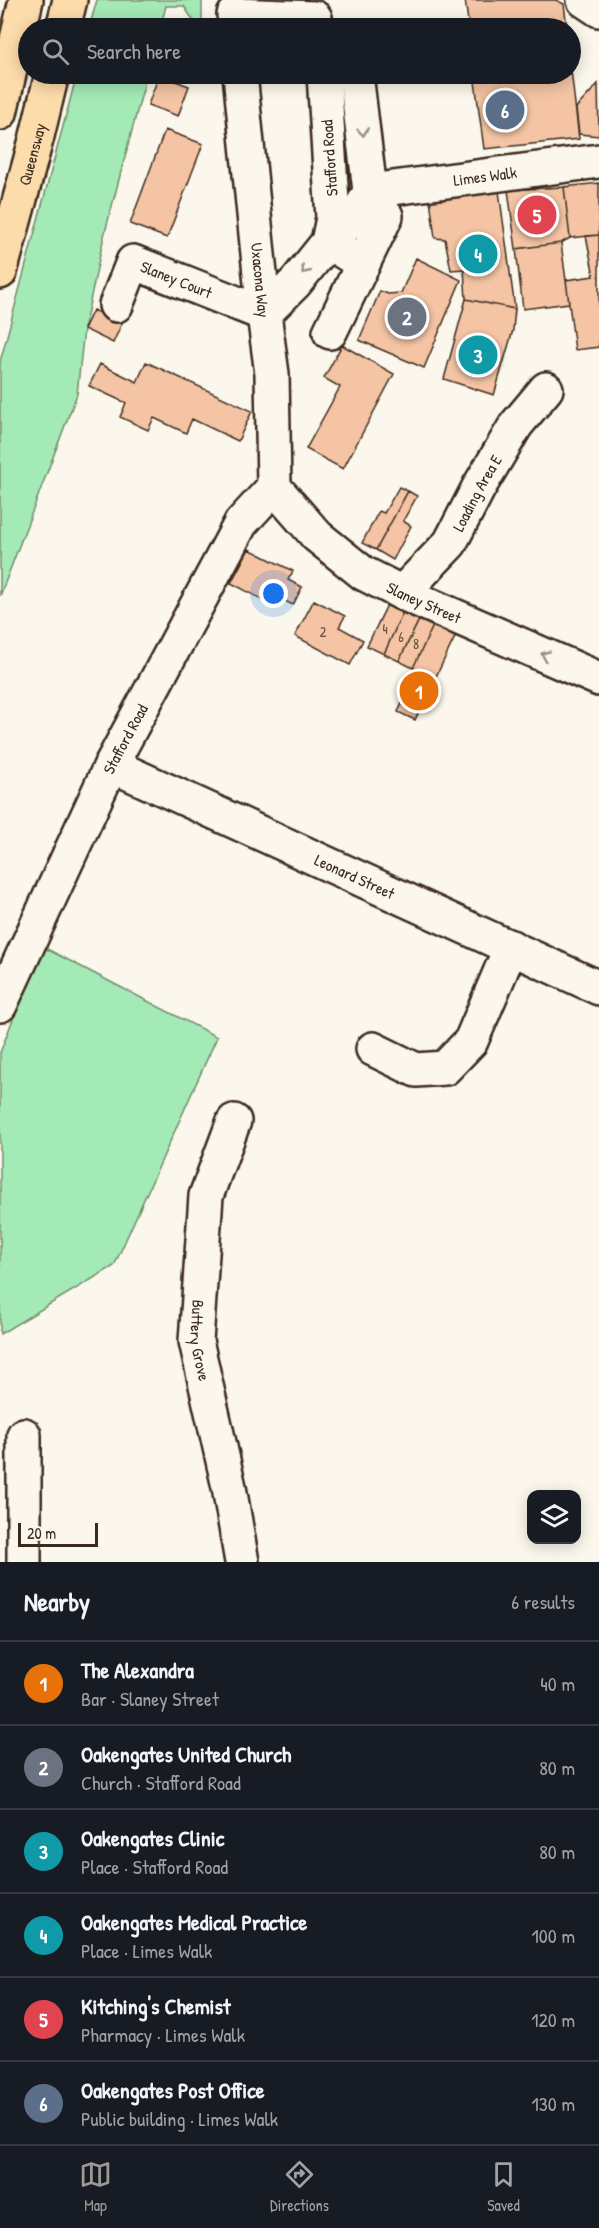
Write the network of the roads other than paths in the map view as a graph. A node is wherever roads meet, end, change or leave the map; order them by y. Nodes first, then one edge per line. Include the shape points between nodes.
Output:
1 (26, 0) edge
2 (70, 0) edge
3 (584, 0) edge
4 (599, 10) edge
5 (234, 14) edge
6 (22, 18) edge
7 (66, 18) edge
8 (306, 18) edge
9 (18, 35) edge
10 (50, 84) edge
11 (241, 84) edge
12 (325, 84) edge
13 (358, 84) edge
14 (0, 113) edge
15 (599, 161) edge
16 (378, 204) junction
17 (328, 242) junction
18 (363, 264) junction
19 (0, 272) edge
20 (116, 305) dead end
21 (264, 314) junction
22 (330, 332) dead end
23 (546, 389) dead end
24 (274, 487) junction
25 (426, 568) junction
26 (402, 593) junction
27 (475, 624) junction
28 (599, 679) edge
29 (111, 765) junction
30 (511, 947) junction
31 (599, 988) edge
32 (0, 1005) edge
33 (373, 1049) dead end
34 (234, 1121) dead end
35 (24, 1435) dead end
36 (24, 1562) edge
37 (242, 1562) edge

1 - 6 highway
2 - 7 highway
3 - 4 street
5 - 8 street
9 - 14 highway
10 - 19 highway, Queensway
11 - 21 street, Uxacona Way
12 - 17 street, Stafford Road via 333,218
13 -> 16 street
15 - 16 street, Limes Walk
16 - 17 street via 362,209
16 - 18 street
17 - 18 street
17 -> 21 street, Stafford Road
18 - 22 street
20 - 21 street, Slaney Court via 133,262
21 - 24 street, Uxacona Way via 272,374
23 - 25 street, Loading Area E via 516,425 450,543
24 - 26 street, Slaney Street via 316,536 363,573
24 - 29 street, Stafford Road via 242,523
25 - 26 street, Loading Area E
25 - 27 street via 441,598
26 - 27 street, Slaney Street
28 -> 27 street, Slaney Street
29 - 30 street, Leonard Street
29 - 32 street, Stafford Road
30 - 31 street, Leonard Street
30 - 33 street via 471,1041 445,1068 416,1070
34 - 37 street, Buttery Grove via 206,1196 196,1341
35 - 36 street

